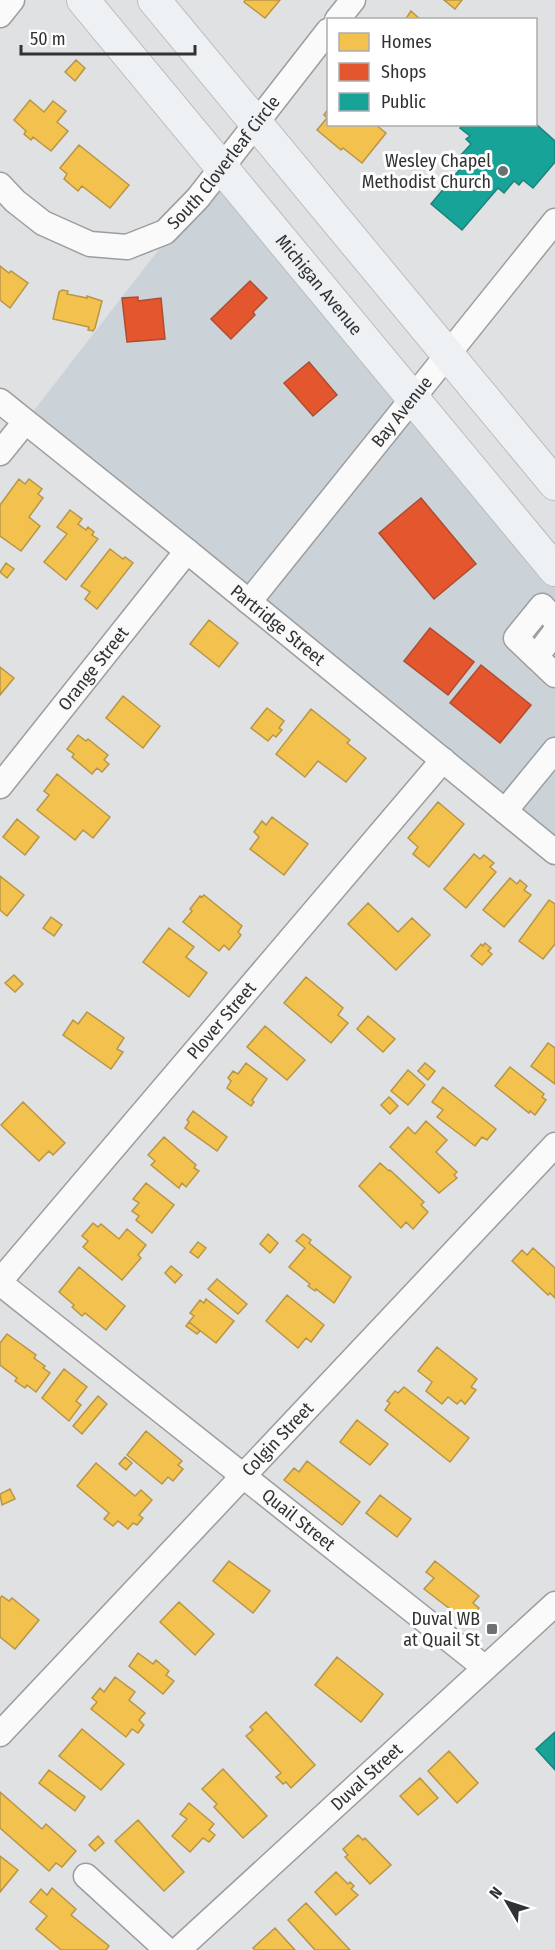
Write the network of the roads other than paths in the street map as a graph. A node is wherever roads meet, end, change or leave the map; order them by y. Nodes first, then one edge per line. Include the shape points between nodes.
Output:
1 (12, 0) edge
2 (83, 0) edge
3 (154, 0) edge
4 (353, 0) edge
5 (0, 15) edge
6 (339, 18) edge
7 (327, 32) edge
8 (256, 124) junction
9 (222, 168) junction
10 (0, 185) edge
11 (555, 221) edge
12 (447, 354) junction
13 (413, 398) junction
14 (0, 401) edge
15 (25, 422) junction
16 (0, 453) edge
17 (555, 484) edge
18 (187, 551) junction
19 (555, 570) edge
20 (249, 602) junction
21 (555, 620) edge
22 (555, 632) edge
23 (536, 657) junction
24 (555, 675) edge
25 (555, 750) edge
26 (443, 760) junction
27 (0, 786) edge
28 (505, 811) junction
29 (555, 852) edge
30 (555, 1145) edge
31 (0, 1282) edge
32 (244, 1475) junction
33 (555, 1604) edge
34 (484, 1668) junction
35 (0, 1734) edge
36 (86, 1876) dead end
37 (168, 1950) edge
38 (178, 1950) edge

1 - 5 street
2 - 9 main road, Michigan Avenue
3 - 8 main road
4 - 6 street
7 - 8 street, South Cloverleaf Circle
8 - 9 street, South Cloverleaf Circle
8 - 12 main road
9 - 10 street, South Cloverleaf Circle via 165,232 127,247 90,244 43,223
9 - 13 main road, Michigan Avenue
11 - 12 street, Bay Avenue
12 - 13 street, Bay Avenue
12 - 17 main road
13 - 19 main road, Michigan Avenue
13 - 20 street, Bay Avenue
14 - 15 street, Partridge Street
15 - 16 street
15 - 18 street, Partridge Street
18 - 20 street, Partridge Street
18 - 27 street, Orange Street
20 - 26 street, Partridge Street
21 - 23 street via 542,606 516,638
22 - 23 street
23 - 24 street
25 - 28 street
26 - 28 street, Partridge Street
26 - 31 street, Plover Street
28 - 29 street, Partridge Street
30 - 32 street, Colgin Street
31 - 32 street, Quail Street
32 - 34 street, Quail Street
32 - 35 street, Colgin Street
33 - 34 street, Duval Street
34 - 38 street, Duval Street
36 - 37 street

